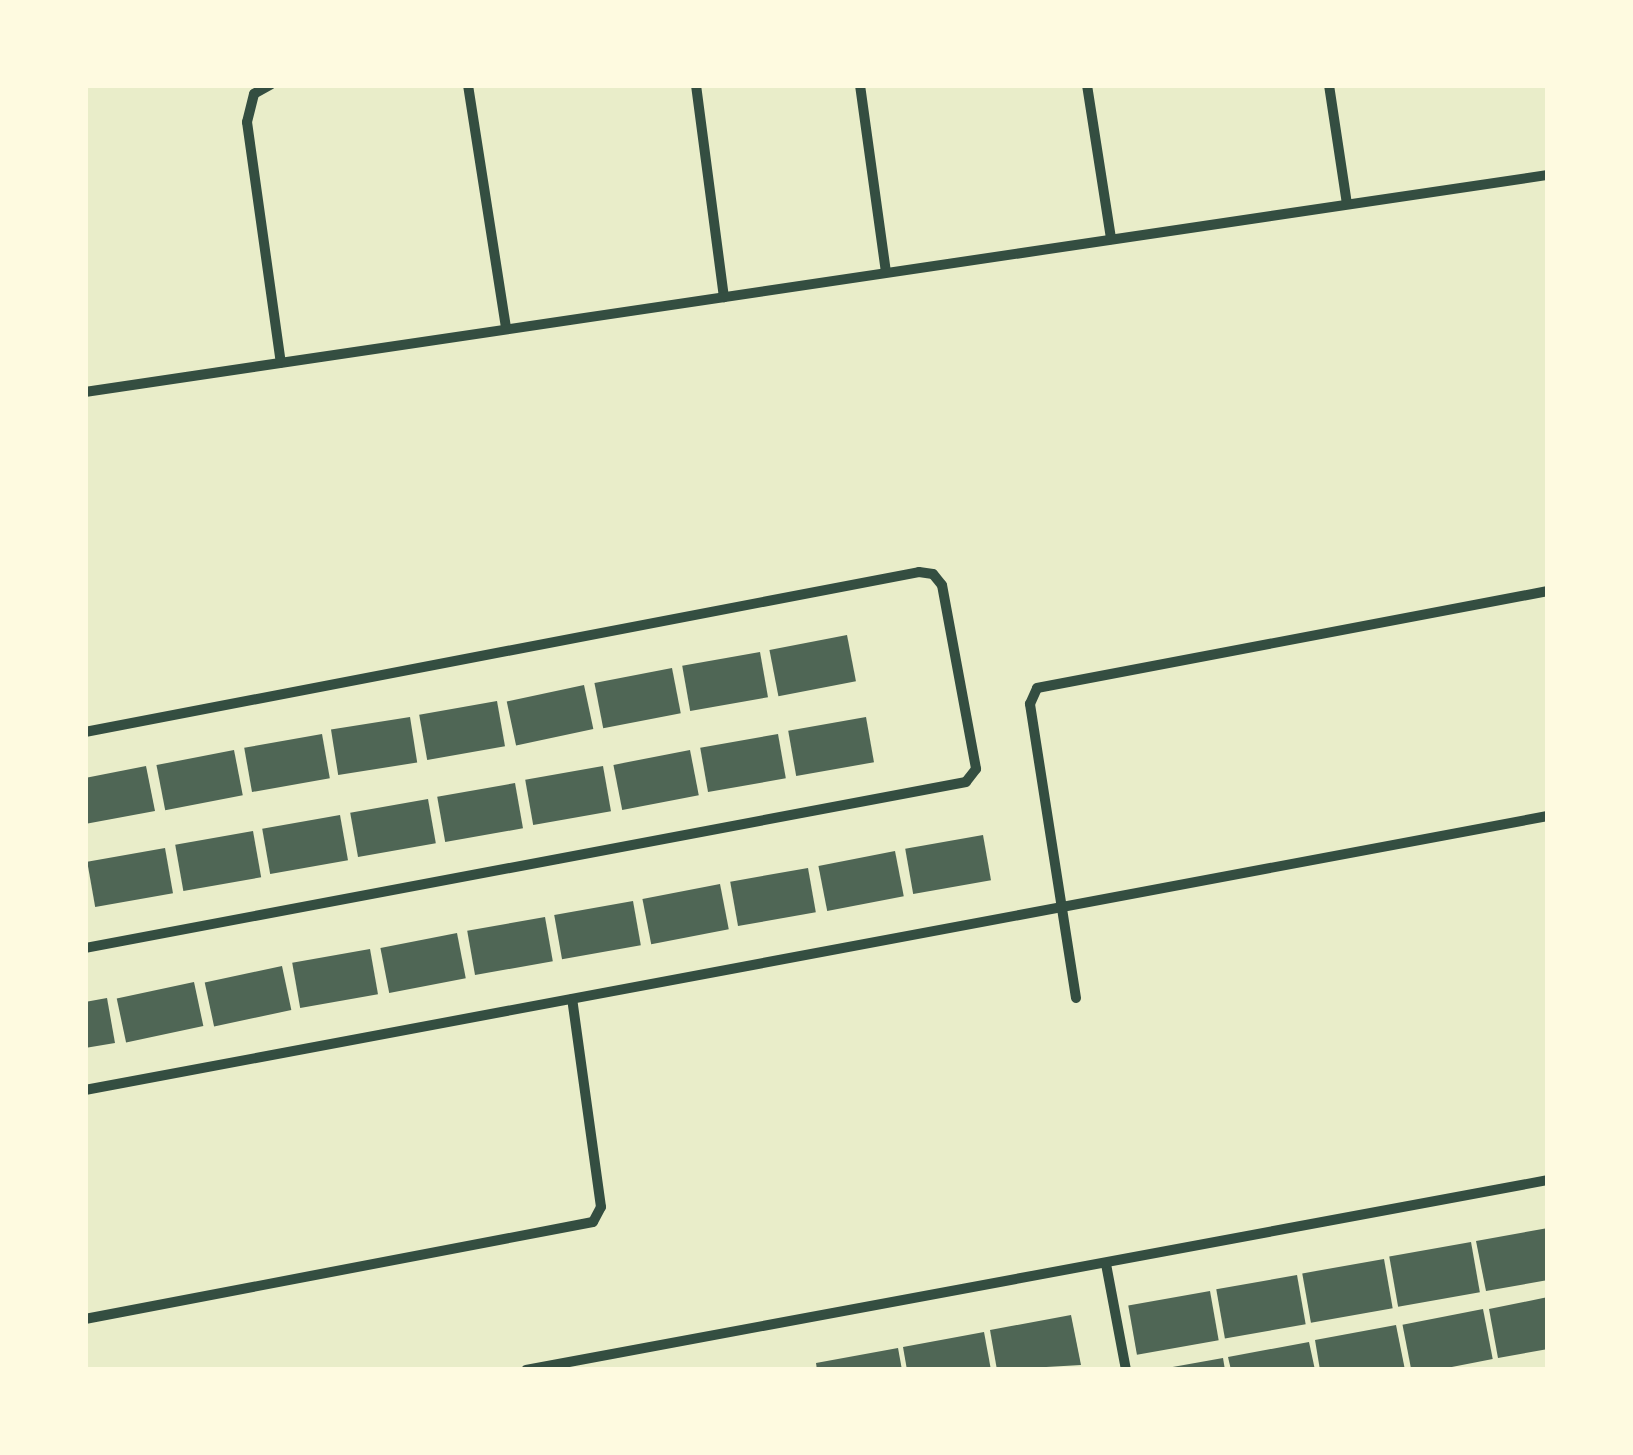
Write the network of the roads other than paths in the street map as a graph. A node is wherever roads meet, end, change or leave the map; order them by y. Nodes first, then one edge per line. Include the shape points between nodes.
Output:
1 (270, 85) edge
2 (468, 85) edge
3 (696, 85) edge
4 (860, 85) edge
5 (1087, 85) edge
6 (1330, 85) edge
7 (1548, 174) edge
8 (1346, 204) junction
9 (1112, 239) junction
10 (886, 272) junction
11 (724, 297) junction
12 (506, 329) junction
13 (281, 363) junction
14 (85, 392) edge
15 (1548, 591) edge
16 (85, 732) edge
17 (1548, 816) edge
18 (1062, 904) junction
19 (85, 948) edge
20 (1076, 998) dead end
21 (572, 999) junction
22 (85, 1090) edge
23 (1548, 1180) edge
24 (1106, 1264) junction
25 (85, 1318) edge
26 (526, 1370) edge
27 (1126, 1370) edge

1 - 13 street via 254,94 247,122
2 - 12 street
3 - 11 street
4 - 10 street
5 - 9 street
6 - 8 street
7 - 8 street
8 - 9 street
9 - 10 street
10 - 11 street
11 - 12 street
12 - 13 street
13 - 14 street
15 - 18 street via 1037,688 1030,704
16 - 19 street via 919,572 933,574 942,585 976,769 966,782
17 - 18 street
18 - 20 street
18 - 21 street
21 - 22 street
21 - 25 street via 601,1206 593,1222
23 - 24 street
24 - 26 street
24 - 27 street

